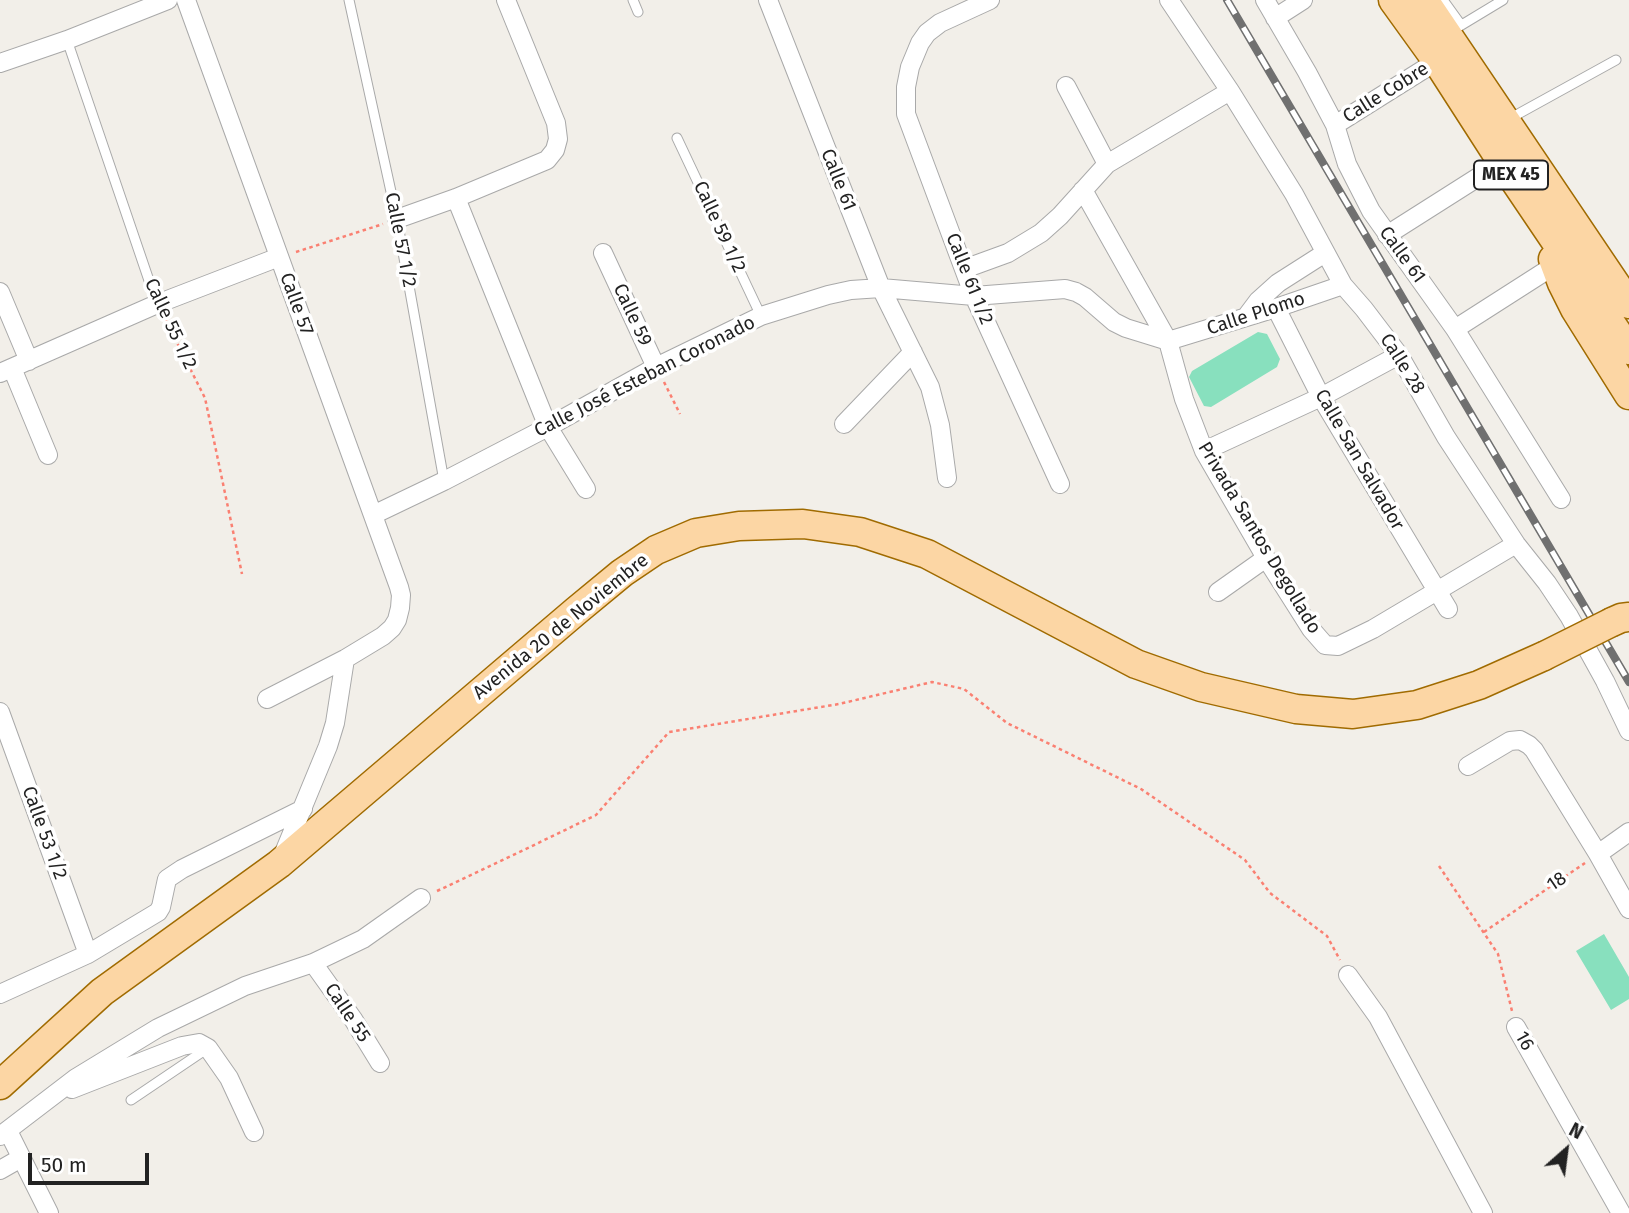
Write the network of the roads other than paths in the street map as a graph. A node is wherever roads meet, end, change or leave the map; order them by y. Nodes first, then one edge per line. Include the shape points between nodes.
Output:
1 (168, 0) edge
2 (186, 0) edge
3 (349, 0) edge
4 (506, 0) edge
5 (633, 0) edge
6 (768, 0) edge
7 (990, 0) edge
8 (1169, 0) edge
9 (1265, 0) edge
10 (1303, 0) edge
11 (1393, 0) edge
12 (1424, 0) edge
13 (1443, 0) edge
14 (1503, 0) edge
15 (638, 12) dead end
16 (1275, 18) junction
17 (67, 40) junction
18 (1443, 42) junction
19 (1616, 60) dead end
20 (0, 63) edge
21 (1066, 86) dead end
22 (1230, 91) junction
23 (1504, 121) junction
24 (1335, 125) junction
25 (677, 138) dead end
26 (1502, 162) junction
27 (1107, 164) junction
28 (1083, 190) junction
29 (456, 198) junction
30 (397, 219) junction
31 (1387, 235) junction
32 (1551, 235) junction
33 (603, 253) dead end
34 (1325, 253) junction
35 (279, 257) junction
36 (1555, 265) junction
37 (964, 269) junction
38 (1343, 285) junction
39 (881, 288) junction
40 (0, 292) edge
41 (974, 296) junction
42 (157, 303) junction
43 (1629, 304) edge
44 (1276, 308) junction
45 (761, 316) junction
46 (1246, 317) junction
47 (1455, 330) junction
48 (1168, 341) junction
49 (1629, 350) edge
50 (913, 352) junction
51 (1399, 355) junction
52 (13, 367) edge
53 (656, 367) junction
54 (1629, 396) edge
55 (1321, 397) junction
56 (844, 424) dead end
57 (548, 427) junction
58 (1204, 450) junction
59 (48, 455) dead end
60 (947, 478) dead end
61 (444, 481) junction
62 (1060, 484) dead end
63 (586, 489) dead end
64 (1561, 499) dead end
65 (373, 515) junction
66 (1516, 544) junction
67 (1266, 558) junction
68 (1437, 591) junction
69 (1218, 592) dead end
70 (1448, 609) dead end
71 (1623, 617) edge
72 (345, 659) junction
73 (267, 699) dead end
74 (0, 712) edge
75 (1629, 731) edge
76 (1468, 766) dead end
77 (303, 809) junction
78 (1629, 832) edge
79 (1598, 854) junction
80 (279, 864) junction
81 (421, 898) road end
82 (1629, 909) edge
83 (88, 954) junction
84 (313, 963) junction
85 (1348, 975) road end
86 (0, 994) edge
87 (1516, 1027) road end
88 (208, 1048) junction
89 (380, 1063) dead end
90 (0, 1085) edge
91 (50, 1098) junction
92 (131, 1100) dead end
93 (254, 1132) dead end
94 (4, 1133) edge
95 (21, 1158) junction
96 (0, 1170) edge
97 (49, 1213) edge
98 (1483, 1213) edge
99 (1621, 1213) edge

1 - 17 street
2 - 35 street, Calle 57
3 - 30 lane, Calle 57 1/2
4 - 29 street via 558,139 547,160
5 - 15 lane
6 - 39 street, Calle 61
7 - 37 street, Calle 61 1/2 via 927,33 905,87 906,114
8 - 22 street, Calle 28
9 - 16 street, Calle 61
10 - 16 street
11 - 18 main road, MEX 45
12 - 18 main road, MEX 45
13 - 18 lane
14 - 18 lane
16 - 24 street, Calle 61
17 - 20 street
17 - 42 lane, Calle 55 1/2
18 - 23 main road, MEX 45
18 - 24 street, Calle Cobre
18 - 26 main road, MEX 45
19 - 23 lane
21 - 27 street
22 - 27 street
22 - 34 street, Calle 28
23 - 43 main road, MEX 45
24 - 31 street, Calle 61 via 1356,184
25 - 45 lane, Calle 59 1/2
26 - 31 street
26 - 32 main road, MEX 45
27 - 28 street
28 - 37 street via 1041,233 1008,253
28 - 48 street, Privada Santos Degollado
29 - 30 street
29 - 57 street
30 - 61 lane, Calle 57 1/2
31 - 47 street, Calle 61
32 - 36 main road
32 - 49 main road, MEX 45
33 - 53 street, Calle 59
34 - 38 street, Calle 28
34 - 46 street via 1278,283
35 - 42 street
35 - 65 street, Calle 57
36 - 47 street
36 - 54 main road via 1575,309
37 - 41 street, Calle 61 1/2
38 - 44 street, Calle Plomo
38 - 51 street, Calle 28
39 - 41 street, Calle José Esteban Coronado
39 - 45 street, Calle José Esteban Coronado via 828,295
39 - 50 street, Calle 61
40 - 52 street
41 - 48 street, Calle José Esteban Coronado via 1065,289 1085,297 1114,322
41 - 62 street, Calle 61 1/2
42 - 52 street
44 - 46 street, Calle Plomo
44 - 55 street, Calle San Salvador
45 - 53 street, Calle José Esteban Coronado
46 - 48 street, Calle Plomo
47 - 64 street, Calle 61
48 - 58 street, Privada Santos Degollado
50 - 56 street
50 - 60 street, Calle 61 via 930,387
51 - 55 street
51 - 66 street, Calle 28
52 - 59 street
53 - 57 street, Calle José Esteban Coronado
55 - 58 street
55 - 68 street, Calle San Salvador
57 - 61 street, Calle José Esteban Coronado
57 - 63 street
58 - 67 street, Privada Santos Degollado
61 - 65 street, Calle José Esteban Coronado
65 - 72 street, Calle 57 via 399,587 400,608 392,628
66 - 68 street
66 - 75 street, Calle 28 via 1569,615
67 - 68 street, Privada Santos Degollado via 1327,646 1338,646 1373,629
67 - 69 street
68 - 70 street, Calle San Salvador
71 - 80 main road, Avenida 20 de Noviembre, bridge via 1479,685 1417,705 1353,714 1296,709 1201,687 1136,664 928,554 860,532 803,524 696,533 656,550 622,573
72 - 73 street
72 - 77 street via 335,723
74 - 83 street, Calle 53 1/2
76 - 79 street via 1510,741 1520,740 1534,750
77 - 80 street
77 - 83 street via 169,877 158,912
78 - 79 street
79 - 82 street
80 - 90 main road, Avenida 20 de Noviembre via 102,992
81 - 84 street via 363,939
83 - 86 street
84 - 89 street, Calle 55
84 - 91 street via 245,986 169,1022
85 - 98 street via 1383,1026
87 - 99 street, 16
88 - 91 street via 195,1043 182,1046
88 - 92 lane
88 - 93 street via 229,1078
91 - 94 street
94 - 95 street
95 - 96 street
95 - 97 street

